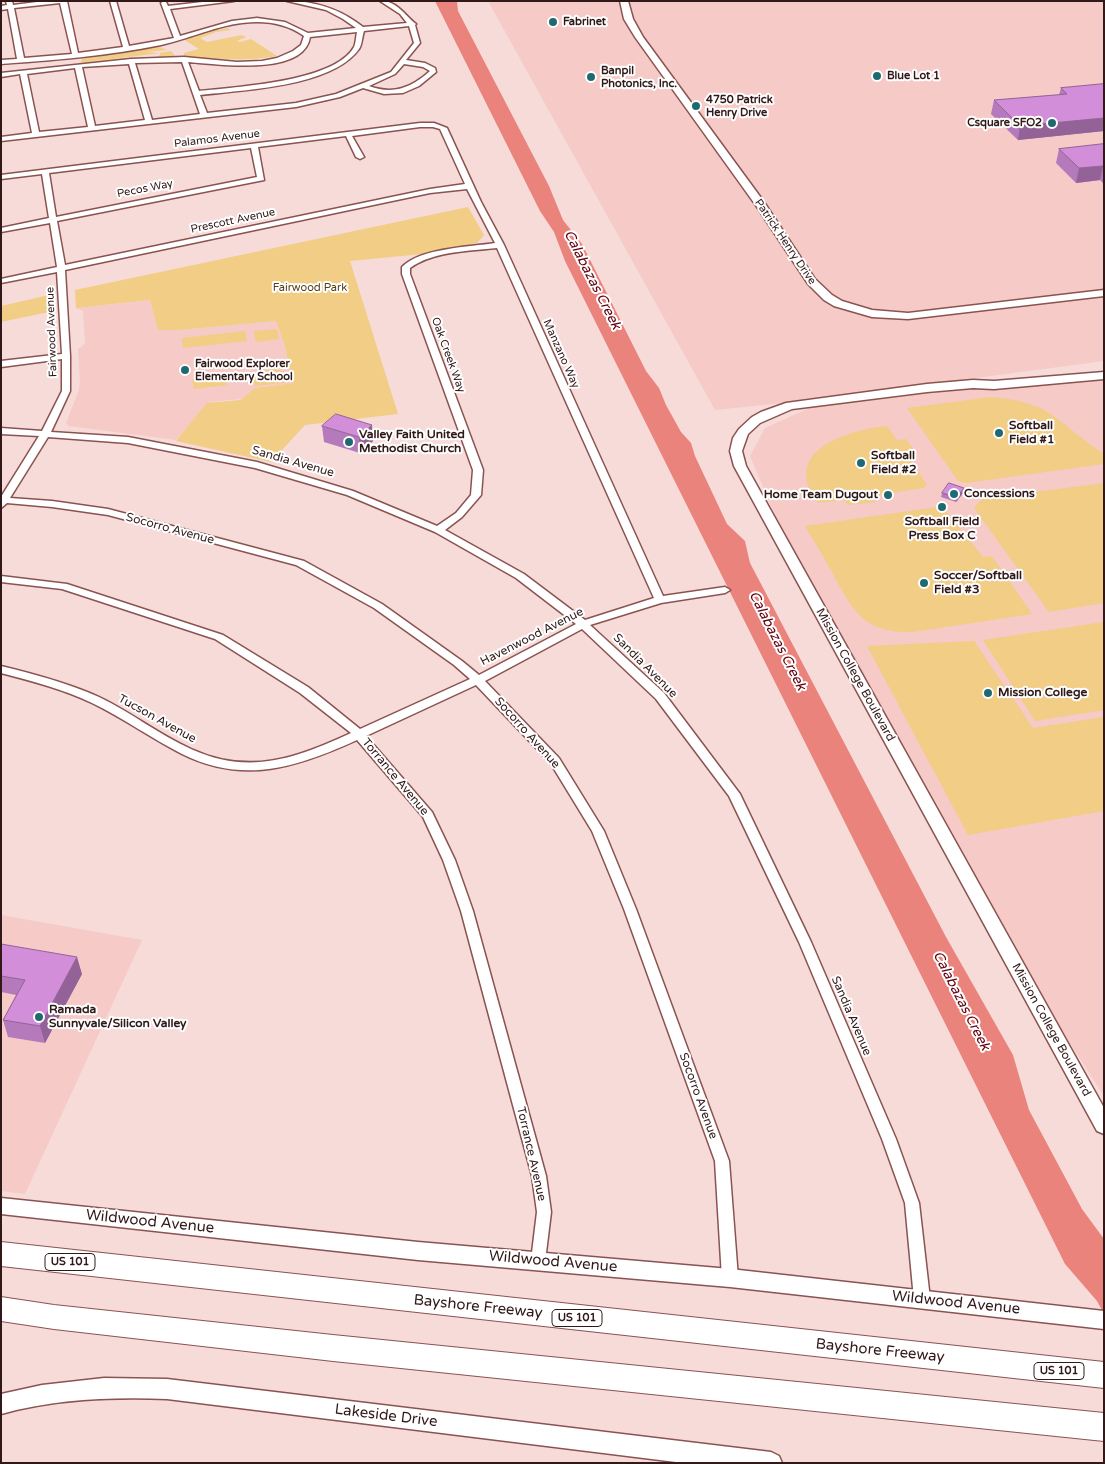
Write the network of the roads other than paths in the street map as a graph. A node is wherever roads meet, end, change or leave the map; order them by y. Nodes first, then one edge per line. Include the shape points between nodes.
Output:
1 (63, 1) edge
2 (113, 1) edge
3 (231, 1) edge
4 (290, 1) edge
5 (383, 1) edge
6 (624, 1) edge
7 (10, 4) edge
8 (165, 5) edge
9 (1, 8) edge
10 (412, 24) junction
11 (361, 29) junction
12 (307, 35) junction
13 (178, 39) junction
14 (126, 48) junction
15 (75, 54) junction
16 (49, 57) junction
17 (22, 60) junction
18 (184, 60) junction
19 (131, 61) junction
20 (1, 62) edge
21 (403, 62) junction
22 (78, 66) junction
23 (51, 69) junction
24 (23, 72) junction
25 (1, 75) edge
26 (364, 86) junction
27 (196, 93) junction
28 (204, 115) junction
29 (149, 122) junction
30 (434, 125) joint
31 (92, 129) junction
32 (348, 134) junction
33 (36, 135) junction
34 (1, 139) edge
35 (254, 146) junction
36 (360, 157) dead end
37 (45, 172) junction
38 (1, 177) edge
39 (471, 186) junction
40 (54, 219) junction
41 (1, 230) edge
42 (500, 245) junction
43 (61, 268) junction
44 (1, 280) edge
45 (1104, 293) edge
46 (66, 356) junction
47 (1, 364) edge
48 (1104, 365) edge
49 (1104, 376) edge
50 (973, 384) junction
51 (1, 431) edge
52 (46, 433) junction
53 (2, 502) edge
54 (438, 530) junction
55 (1, 578) edge
56 (726, 590) dead end
57 (660, 600) junction
58 (583, 624) junction
59 (1, 670) edge
60 (478, 680) junction
61 (359, 734) junction
62 (1104, 1126) edge
63 (1, 1206) edge
64 (1, 1254) edge
65 (538, 1261) junction
66 (730, 1278) junction
67 (922, 1299) junction
68 (1, 1309) edge
69 (54, 1317) junction
70 (1, 1320) edge
71 (1104, 1320) edge
72 (1104, 1375) edge
73 (1, 1404) edge
74 (1104, 1427) edge
75 (771, 1463) edge

1 - 7 street
1 - 15 street
2 - 14 street
3 - 8 street
4 - 11 street via 329,8
5 - 10 street via 402,12
6 - 45 street, Patrick Henry Drive via 628,18 644,42 792,249 808,277 830,299 863,312 908,316
7 - 9 street
7 - 17 street
8 - 13 street
10 - 11 street
10 - 21 street via 417,43
11 - 12 street
11 - 27 street via 362,38 356,51 325,71 279,83
12 - 13 street via 290,25 256,20 225,24
12 - 18 street via 307,41 298,51 274,61 238,64
13 - 14 street
14 - 15 street
15 - 16 street
16 - 17 street
16 - 23 street
17 - 20 street
18 - 19 street
18 - 27 street
19 - 22 street
19 - 29 street
21 - 26 street via 392,73
21 - 26 street via 429,66 433,72 415,86 397,93 384,93
22 - 23 street
22 - 31 street
23 - 24 street
24 - 25 street
24 - 33 street
26 - 28 street via 338,96 296,105
27 - 28 street
28 - 29 street
29 - 31 street
30 - 32 street, Palamos Avenue
30 - 39 street, Manzano Way via 443,128
31 - 33 street
32 - 35 street, Palamos Avenue
32 - 36 street
33 - 34 street
35 - 37 street, Palamos Avenue
35 - 40 street, Pecos Way via 261,178
37 - 38 street, Palamos Avenue
37 - 40 street, Fairwood Avenue
39 - 42 street, Manzano Way via 480,211
39 - 43 street, Prescott Avenue via 430,191
40 - 41 street, Pecos Way
40 - 43 street, Fairwood Avenue
42 - 54 street, Oak Creek Way via 441,254 412,262 406,267 478,470 476,495
42 - 57 street, Manzano Way
43 - 44 street, Prescott Avenue
43 - 46 street, Fairwood Avenue
46 - 47 street
46 - 52 street, Fairwood Avenue via 64,397
48 - 50 street, Mission College Boulevard via 990,379
49 - 50 street, Mission College Boulevard
50 - 62 street, Mission College Boulevard via 802,404 777,410 748,426 739,438 736,454
51 - 52 street, Sandia Avenue
52 - 53 street, Fairwood Avenue
52 - 54 street, Sandia Avenue via 128,440 257,465 350,493
53 - 60 street, Socorro Avenue via 52,504 108,512 300,563 378,606
54 - 58 street, Sandia Avenue via 520,576
55 - 61 street, Torrance Avenue via 63,586 219,637 304,690
56 - 57 street, Havenwood Avenue
57 - 58 street, Havenwood Avenue
58 - 60 street, Havenwood Avenue
58 - 67 street, Sandia Avenue via 660,696 734,794 805,942 889,1139 912,1203
59 - 61 street, Tucson Avenue via 95,700 187,752 236,767 298,760
60 - 61 street, Havenwood Avenue
60 - 66 street, Socorro Avenue via 555,761 598,831 630,909 722,1161
61 - 65 street, Torrance Avenue via 428,816 449,860 467,911 539,1176 544,1212
63 - 65 street, Wildwood Avenue
64 - 72 highway, Bayshore Freeway / US 101
65 - 66 street, Wildwood Avenue
66 - 67 street, Wildwood Avenue
67 - 71 street, Wildwood Avenue
68 - 69 highway
69 - 70 highway
69 - 74 highway
73 - 75 street, Lakeside Drive via 88,1388 166,1389

